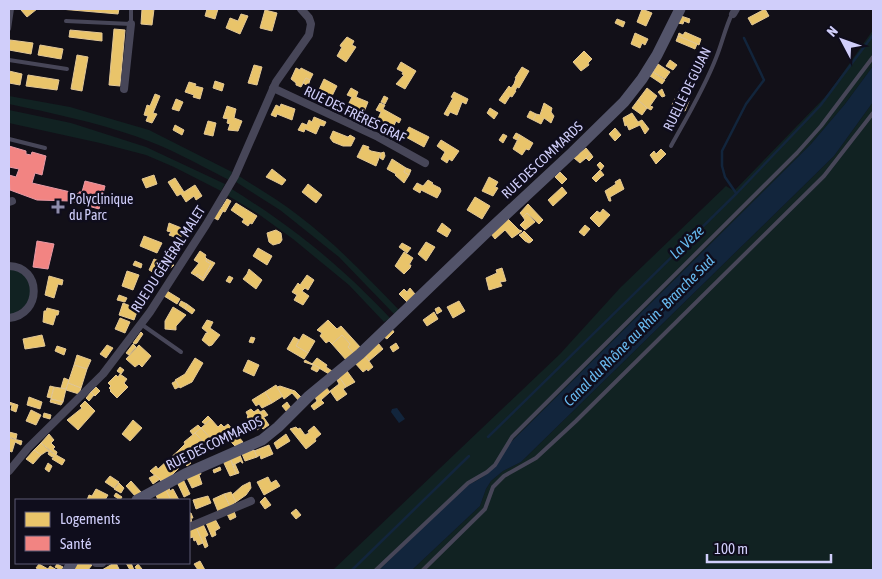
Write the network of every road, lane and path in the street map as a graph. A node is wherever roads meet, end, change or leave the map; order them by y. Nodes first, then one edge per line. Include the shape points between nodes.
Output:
1 (12, 9) edge
2 (131, 9) edge
3 (301, 9) edge
4 (680, 9) edge
5 (734, 11) edge
6 (66, 21) dead end
7 (131, 24) junction
8 (9, 29) edge
9 (873, 57) edge
10 (9, 60) edge
11 (67, 69) dead end
12 (273, 88) junction
13 (124, 89) dead end
14 (873, 113) edge
15 (9, 139) edge
16 (672, 146) dead end
17 (45, 148) dead end
18 (424, 163) dead end
19 (9, 266) edge
20 (9, 318) edge
21 (141, 324) junction
22 (181, 352) dead end
23 (9, 471) edge
24 (139, 499) edge
25 (251, 501) dead end
26 (190, 527) edge
27 (376, 570) edge
28 (423, 570) edge

1 - 8 lane
2 - 7 lane
3 - 12 street, RUE DU GÉNÉRAL MALET via 311,24 309,34
4 - 24 street, RUE DES COMMARDS via 657,55 624,102 360,354 266,437 184,474
5 - 16 lane, RUELLE DE GUJAN via 707,80
6 - 7 lane
7 - 13 street
9 - 27 lane via 797,153 512,436 494,465 468,483
10 - 11 lane
12 - 18 street, RUE DES FRÈRES GRAF via 370,133
12 - 21 street, RUE DU GÉNÉRAL MALET via 235,176
14 - 28 lane via 824,176 576,421 536,458 504,476 493,487 485,509
15 - 17 lane
19 - 20 street via 22,269 28,275 34,291 29,308 23,314
21 - 22 lane
21 - 23 street, RUE DU GÉNÉRAL MALET via 103,374
25 - 26 street

